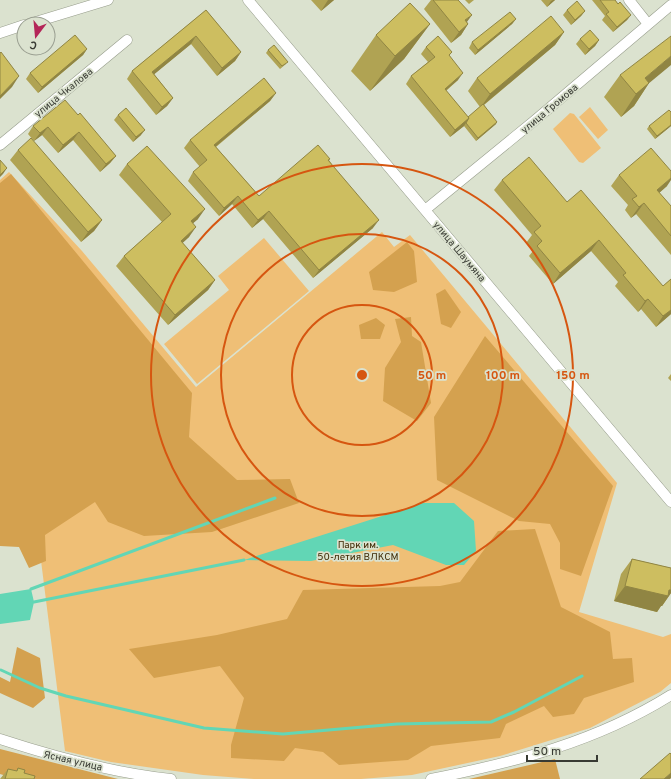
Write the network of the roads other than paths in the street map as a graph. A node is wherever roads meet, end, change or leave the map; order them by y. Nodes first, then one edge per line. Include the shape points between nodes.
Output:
1 (108, 0) edge
2 (248, 0) edge
3 (629, 0) edge
4 (671, 5) edge
5 (55, 16) edge
6 (648, 24) junction
7 (16, 28) edge
8 (0, 33) edge
9 (127, 40) dead end
10 (0, 145) edge
11 (425, 210) junction
12 (671, 502) edge
13 (671, 695) edge
14 (0, 739) edge
15 (171, 779) edge
16 (431, 779) edge

1 - 5 street
2 - 11 street, улица Шаумяна
3 - 6 street
4 - 6 street, улица Громова
6 - 11 street, улица Громова
7 - 8 street
9 - 10 street, улица Чкалова
11 - 12 street, улица Шаумяна
13 - 16 street via 598,733 555,750
14 - 15 street, Ясная улица via 66,759

